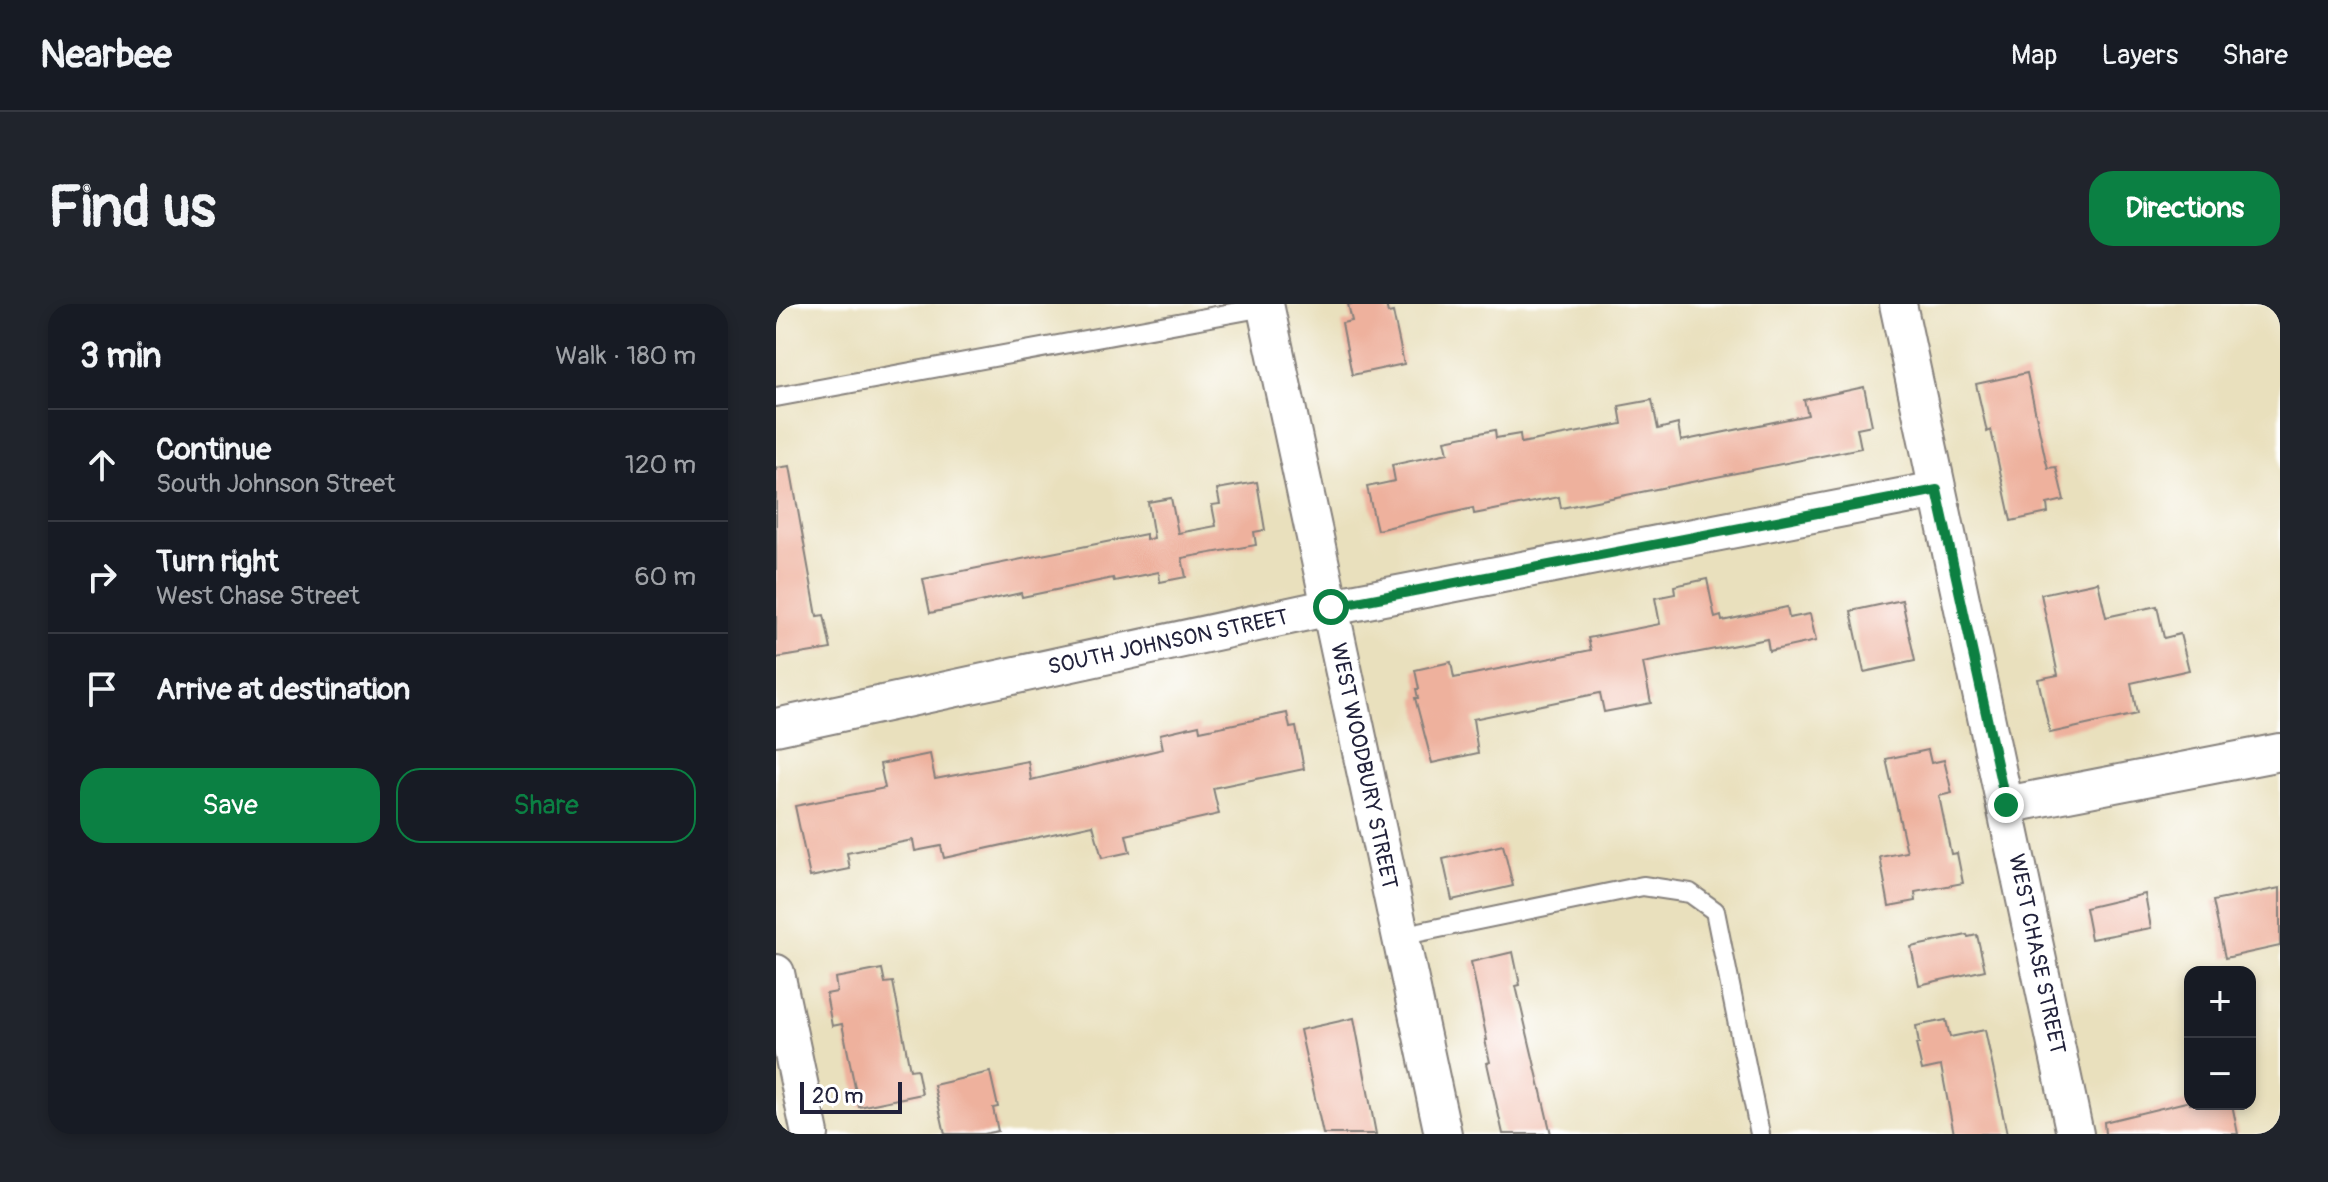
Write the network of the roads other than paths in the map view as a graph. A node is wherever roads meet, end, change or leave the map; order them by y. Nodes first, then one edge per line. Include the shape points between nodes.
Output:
1 (1898, 304) edge
2 (1271, 305) edge
3 (776, 397) edge
4 (1937, 490) junction
5 (1331, 607) junction
6 (776, 727) edge
7 (2280, 752) edge
8 (2006, 805) junction
9 (1400, 936) junction
10 (776, 973) edge
11 (810, 1134) edge
12 (1443, 1134) edge
13 (1760, 1134) edge
14 (2075, 1134) edge

1 - 4 street, WEST CHASE STREET
2 - 3 lane
2 - 5 street, WEST WOODBURY STREET
4 - 5 street, SOUTH JOHNSON STREET
4 - 8 street, WEST CHASE STREET
5 - 6 street, SOUTH JOHNSON STREET
5 - 9 street, WEST WOODBURY STREET
7 - 8 street
8 - 14 street, WEST CHASE STREET
9 - 12 street, WEST WOODBURY STREET
9 - 13 lane via 1643,886 1690,893 1715,911
10 - 11 street

